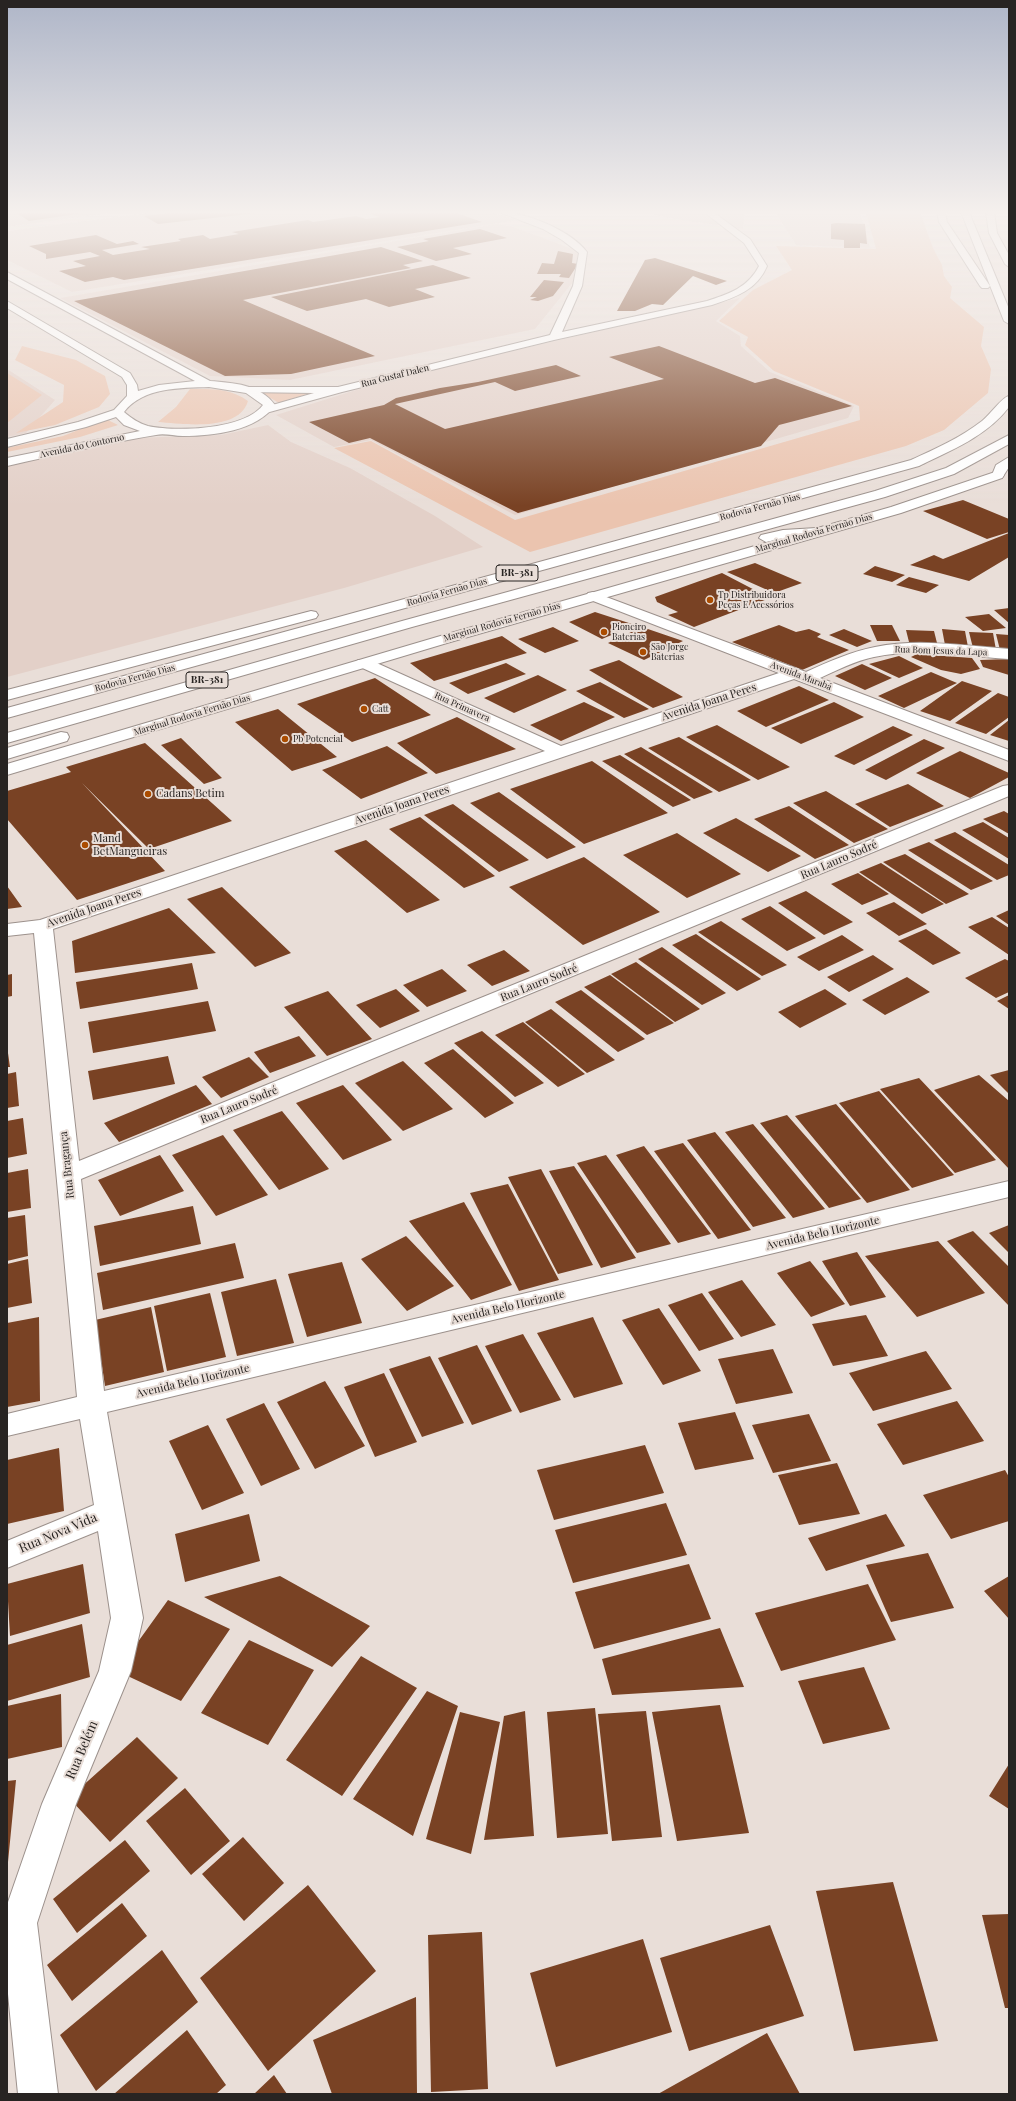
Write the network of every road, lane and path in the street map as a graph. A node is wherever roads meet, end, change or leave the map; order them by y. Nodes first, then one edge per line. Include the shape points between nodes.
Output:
1 (17, 310) edge
2 (72, 310) edge
3 (569, 310) edge
4 (677, 310) edge
5 (1005, 310) edge
6 (1009, 321) edge
7 (554, 337) junction
8 (209, 384) junction
9 (248, 390) junction
10 (338, 390) junction
11 (133, 397) junction
12 (1009, 399) edge
13 (266, 410) junction
14 (118, 412) junction
15 (156, 431) junction
16 (1009, 439) edge
17 (7, 443) edge
18 (1009, 461) edge
19 (7, 462) edge
20 (1003, 473) edge
21 (817, 532) junction
22 (602, 550) junction
23 (587, 574) junction
24 (593, 596) junction
25 (407, 624) junction
26 (1009, 654) edge
27 (364, 663) junction
28 (800, 676) junction
29 (7, 695) edge
30 (7, 713) edge
31 (7, 738) edge
32 (560, 752) junction
33 (7, 754) edge
34 (1009, 756) edge
35 (7, 770) edge
36 (1009, 790) edge
37 (43, 926) junction
38 (7, 930) edge
39 (68, 1175) junction
40 (1009, 1189) edge
41 (92, 1404) junction
42 (7, 1425) edge
43 (110, 1512) junction
44 (7, 1555) edge
45 (38, 2094) edge

1 - 11 main road via 126,375 132,385
2 - 8 main road
3 - 7 main road
4 - 7 main road, Rua Gustaf Dalen
5 - 6 main road
7 - 10 main road, Rua Gustaf Dalen
8 - 9 main road
8 - 11 main road via 154,390
9 - 10 main road, Rua Gustaf Dalen
9 - 13 main road via 264,398 269,405
10 - 13 main road, Rua Gustaf Dalen
11 - 14 main road via 122,404
12 - 22 main road, Rodovia Fernão Dias / BR-381 via 1001,411 967,437 914,463
13 - 15 main road, Rua Gustaf Dalen via 240,424 214,430
14 - 15 main road via 122,420 134,426
14 - 17 main road, Avenida do Contorno via 82,425
15 - 19 main road, Avenida do Contorno
16 - 23 main road, Rodovia Fernão Dias / BR-381 via 950,471 894,489
18 - 20 main road via 1000,468
20 - 21 main road, Marginal Rodovia Fernão Dias / BR-381 via 896,510
21 - 23 main road, BR-381 via 783,534 625,572
21 - 24 main road, Marginal Rodovia Fernão Dias / BR-381
22 - 29 main road, BR-381 via 451,579
22 - 30 main road, Rodovia Fernão Dias / BR-381
23 - 25 main road, Rodovia Fernão Dias / BR-381
24 - 27 main road, Marginal Rodovia Fernão Dias / BR-381
24 - 28 main road, Avenida Marabá
25 - 31 main road, Rodovia Fernão Dias / BR-381
25 - 33 main road via 282,668
26 - 28 main road, Rua Bom Jesus da Lapa via 920,649 886,650
27 - 32 main road, Rua Primavera
27 - 35 main road, Marginal Rodovia Fernão Dias / BR-381
28 - 32 main road, Avenida Joana Peres
28 - 34 main road, Avenida Marabá
32 - 37 main road, Avenida Joana Peres
36 - 39 main road, Rua Lauro Sodré
37 - 38 main road, Avenida Joana Peres
37 - 39 main road, Rua Bragança
39 - 41 main road, Rua Bragança
40 - 41 main road, Avenida Belo Horizonte
41 - 42 main road, Avenida Belo Horizonte
41 - 43 main road, Rua Belém
43 - 44 main road, Rua Nova Vida
43 - 45 main road, Rua Belém via 127,1618 115,1671 59,1804 19,1923

